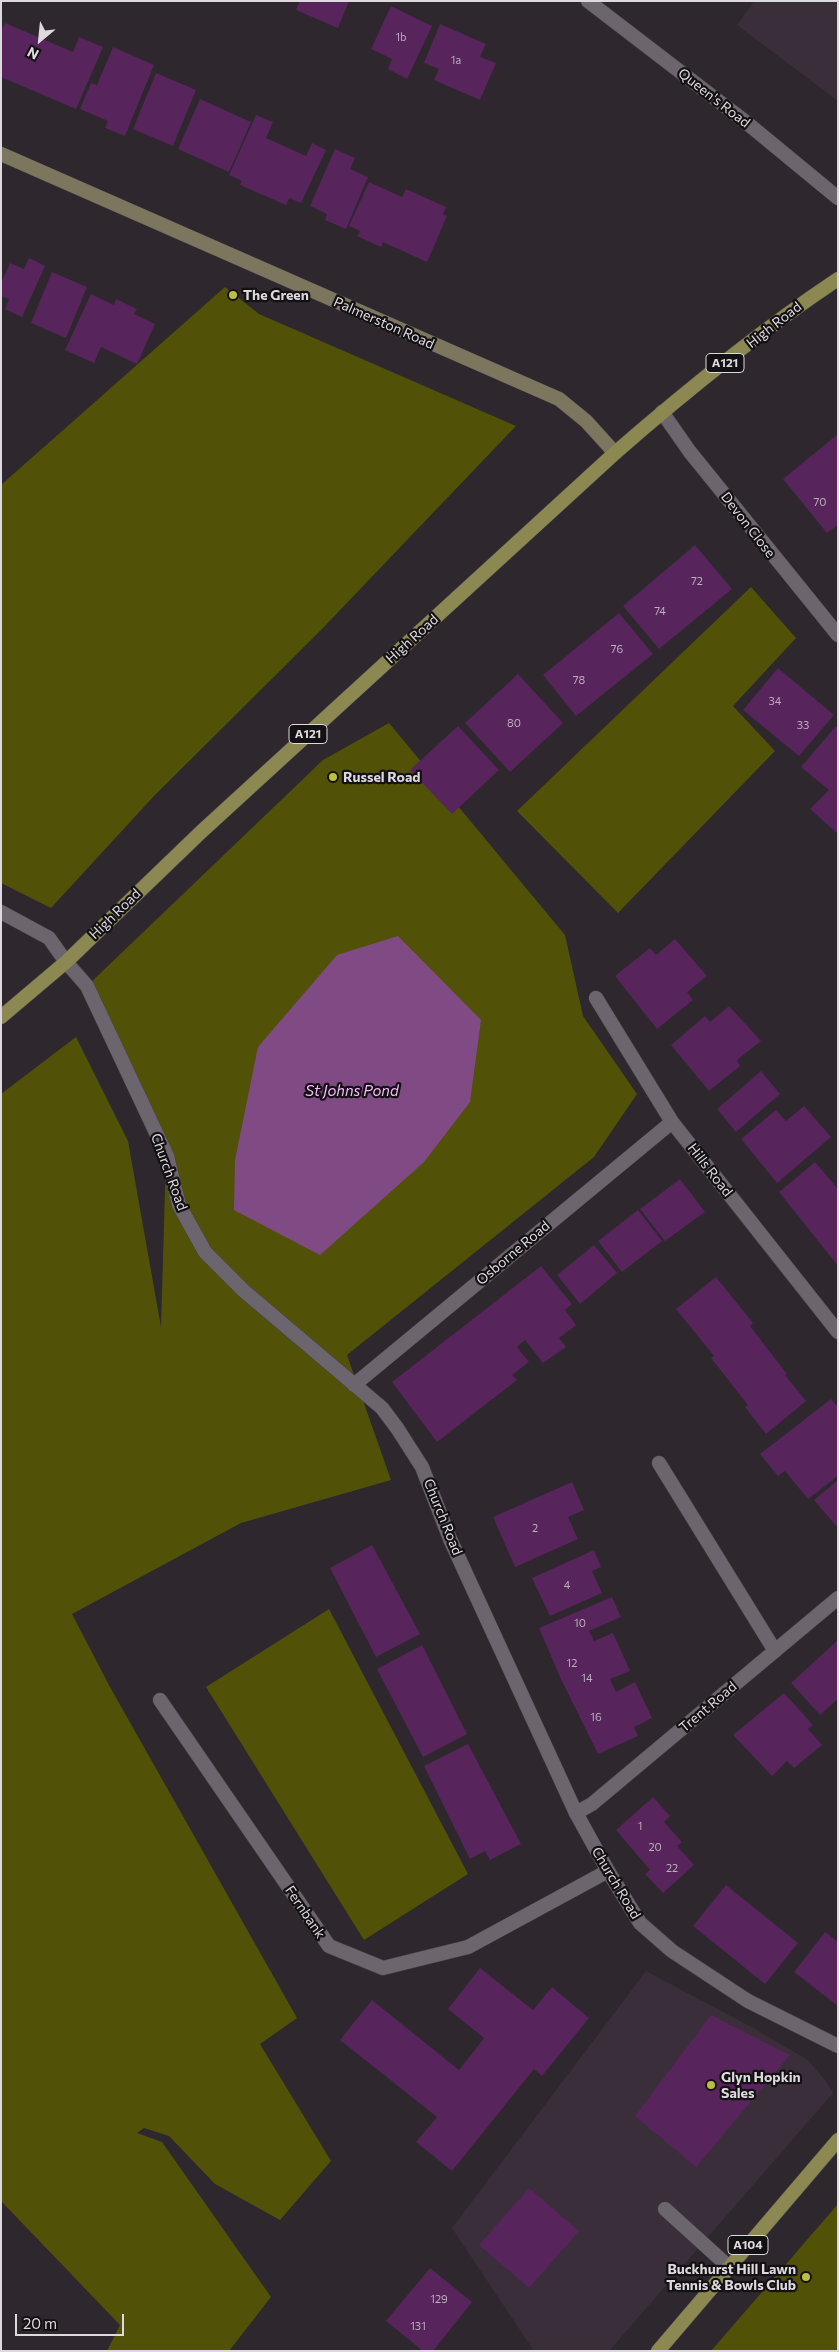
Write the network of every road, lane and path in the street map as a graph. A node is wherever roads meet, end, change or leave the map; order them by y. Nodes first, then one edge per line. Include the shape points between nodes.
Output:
1 (588, 1) edge
2 (1, 155) edge
3 (838, 198) edge
4 (838, 278) edge
5 (662, 412) junction
6 (616, 453) junction
7 (838, 635) edge
8 (1, 912) edge
9 (66, 962) junction
10 (596, 998) dead end
11 (1, 1017) edge
12 (672, 1122) junction
13 (838, 1332) edge
14 (354, 1385) junction
15 (659, 1463) dead end
16 (838, 1598) edge
17 (774, 1651) junction
18 (160, 1700) dead end
19 (576, 1813) junction
20 (608, 1872) junction
21 (838, 2046) edge
22 (838, 2140) edge
23 (665, 2209) dead end
24 (729, 2267) junction
25 (658, 2351) edge

1 - 3 street, Queen's Road via 747,123
2 - 6 main road, Palmerston Road via 559,400 586,421
4 - 5 main road, High Road / A121
5 - 6 main road, High Road / A121
5 - 7 street, Devon Close via 690,452
6 - 9 main road, High Road / A121 via 201,832
8 - 9 street, Church Road via 49,938
9 - 11 main road, High Road / A121
9 - 14 street, Church Road via 87,986 166,1156 179,1206 205,1252 244,1291
10 - 12 street, Hills Road
12 - 13 street, Hills Road
12 - 14 street, Osborne Road
14 - 19 street, Church Road via 382,1408 422,1467 454,1547
15 - 17 street
16 - 17 street, Trent Road
17 - 19 street, Trent Road via 592,1804
18 - 20 street, Fernbank via 329,1946 383,1968 468,1947
19 - 20 street, Church Road
20 - 21 street, Church Road via 640,1923 672,1951 748,2001
22 - 24 main road, A104
23 - 24 street
24 - 25 main road, A104

